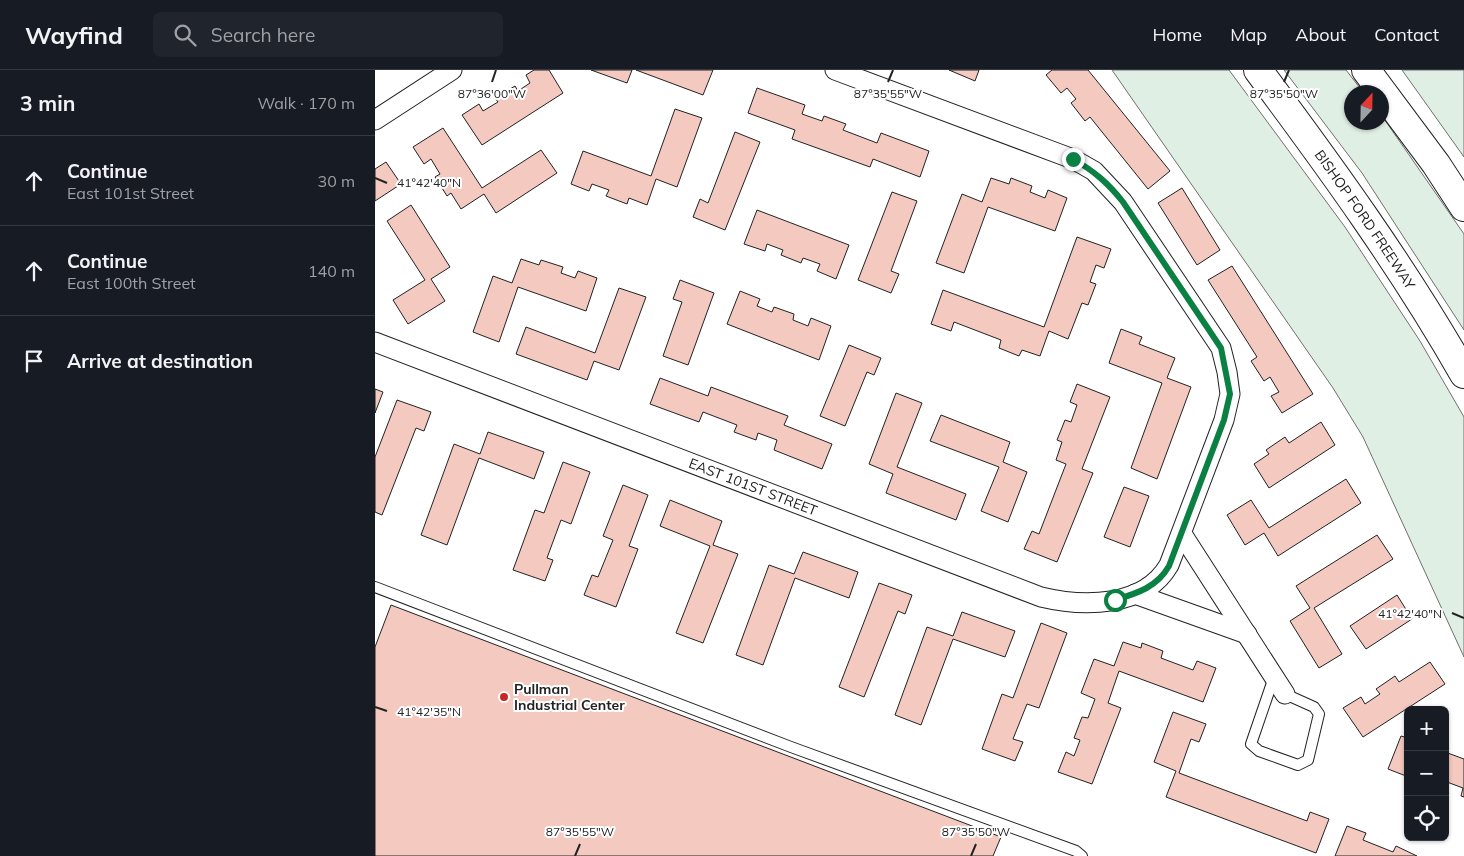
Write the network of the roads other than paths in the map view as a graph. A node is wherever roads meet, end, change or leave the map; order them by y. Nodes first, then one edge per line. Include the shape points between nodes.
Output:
1 (452, 70) edge
2 (835, 70) edge
3 (1258, 70) edge
4 (1366, 70) edge
5 (375, 120) edge
6 (1464, 207) edge
7 (375, 342) edge
8 (1464, 374) edge
9 (1182, 534) junction
10 (375, 588) edge
11 (1135, 594) junction
12 (1247, 634) junction
13 (1274, 677) junction
14 (1285, 694) joint
15 (1082, 856) edge

1 - 5 street
2 - 9 street, EAST 101ST STREET via 1073,159 1094,171 1123,202 1221,348 1227,372 1230,394 1224,420
3 - 8 highway, BISHOP FORD FREEWAY via 1347,190 1436,325
4 - 6 highway
7 - 11 street, EAST 101ST STREET via 1041,598 1090,604
9 - 11 street, EAST 101ST STREET via 1162,578
9 - 12 street
10 - 15 lane via 791,747 1076,851
11 - 12 street
12 - 13 street
13 - 14 street
13 - 14 lane via 1251,744 1259,751 1298,765 1308,760 1319,714 1314,706

